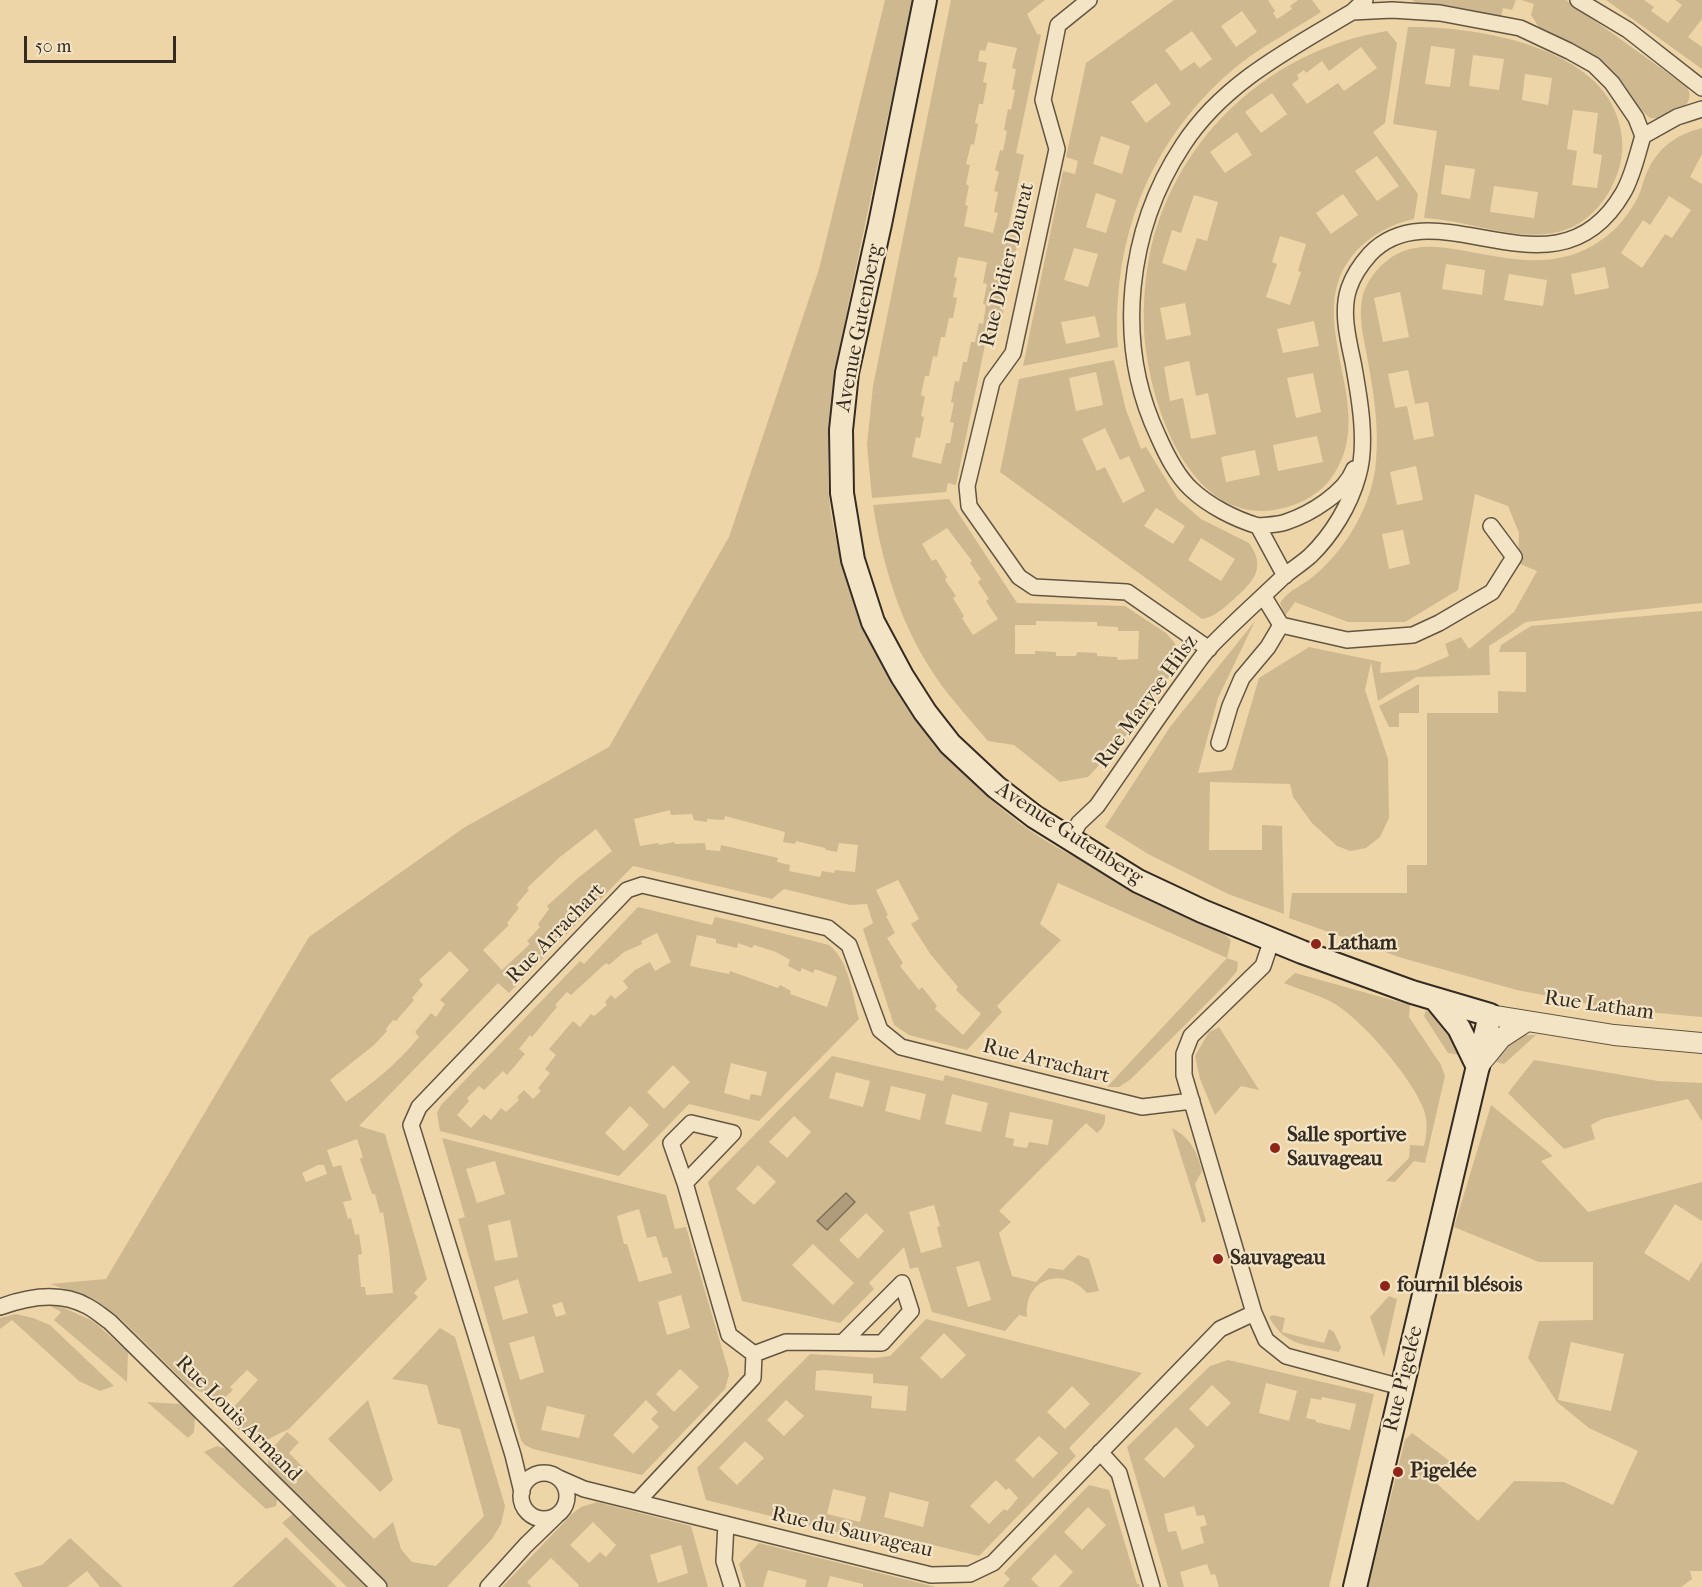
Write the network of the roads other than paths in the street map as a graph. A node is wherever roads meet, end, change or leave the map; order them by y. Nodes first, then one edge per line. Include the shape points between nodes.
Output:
1 (925, 0) edge
2 (1089, 0) edge
3 (1365, 0) edge
4 (1578, 0) edge
5 (1352, 12) junction
6 (1702, 88) edge
7 (1702, 109) edge
8 (1643, 136) junction
9 (1361, 447) junction
10 (1258, 526) junction
11 (1491, 526) dead end
12 (1285, 576) junction
13 (1264, 597) junction
14 (1281, 625) junction
15 (1209, 649) junction
16 (1219, 743) dead end
17 (1071, 837) junction
18 (1272, 939) junction
19 (1436, 1000) junction
20 (1490, 1015) junction
21 (1527, 1021) junction
22 (1702, 1043) edge
23 (1478, 1067) junction
24 (1192, 1101) junction
25 (685, 1183) dead end
26 (0, 1307) edge
27 (1254, 1313) junction
28 (842, 1343) junction
29 (754, 1354) junction
30 (1401, 1387) junction
31 (1100, 1452) junction
32 (559, 1478) junction
33 (522, 1498) junction
34 (637, 1502) junction
35 (556, 1516) junction
36 (726, 1524) junction
37 (526, 1545) junction
38 (379, 1587) edge
39 (488, 1587) edge
40 (732, 1587) edge
41 (1152, 1587) edge
42 (1355, 1587) edge

1 - 17 main road, Avenue Gutenberg via 847,373 841,430 843,503 853,560 873,622 925,712 996,788
2 - 15 street, Rue Didier Daurat via 1058,25 1044,100 1057,149 1013,353 992,382 967,486 969,506 1019,577 1034,587 1127,592
3 - 5 street
4 - 6 street via 1628,30
5 - 8 street via 1440,13 1520,28 1594,65 1612,83 1636,118
5 - 10 street via 1255,71 1216,105 1183,145 1155,198 1140,244 1132,289 1132,333 1150,420 1170,461 1191,489 1234,518
7 - 8 street via 1677,117
8 - 9 street, Rue Maryse Hilsz via 1625,190 1613,208 1592,228 1566,241 1536,246 1425,230 1406,233 1371,253 1348,289 1346,314 1362,417
9 - 10 street, Rue Maryse Hilsz via 1352,474 1337,494 1286,522
9 - 12 street, Rue Maryse Hilsz via 1359,474 1331,533
10 - 12 street
11 - 14 street via 1514,557 1492,592 1439,624 1413,635 1347,640
12 - 13 street, Rue Maryse Hilsz
13 - 14 street
13 - 15 street, Rue Maryse Hilsz
14 - 16 street via 1242,678
15 - 17 street, Rue Maryse Hilsz
17 - 18 main road, Avenue Gutenberg via 1138,881
18 - 19 main road, Avenue Gutenberg
18 - 24 street via 1263,966 1191,1036 1184,1054 1184,1075
19 - 20 main road, Avenue Gutenberg
19 - 23 main road via 1459,1028
20 - 21 street, Rue Latham
20 - 23 main road, Rue Pigelée
21 - 22 street, Rue Latham via 1614,1035
21 - 23 street via 1501,1038
23 - 30 main road, Rue Pigelée
24 - 27 street
24 - 33 street, Rue Arrachart via 1142,1107 901,1047 880,1030 849,945 828,928 642,885 627,890 419,1107 411,1125 513,1455
25 - 29 street via 729,1335
26 - 38 street, Rue Louis Armand via 25,1298 56,1297 86,1305 110,1322
27 - 30 street via 1266,1340 1286,1356
27 - 31 street, Rue du Sauvageau via 1220,1329
28 - 28 street via 857,1328 902,1283 911,1311 882,1343
28 - 29 street via 786,1342
29 - 34 street via 753,1378
30 - 42 main road, Rue Pigelée
31 - 36 street, Rue du Sauvageau via 993,1563 970,1574 931,1575
31 - 41 street via 1119,1473
32 - 33 street via 549,1473 536,1475 529,1479
32 - 34 street, Rue du Sauvageau via 584,1489
32 - 35 street via 567,1498
33 - 35 street via 527,1511 540,1519
33 - 37 street via 528,1526
34 - 36 street, Rue du Sauvageau
35 - 37 street
36 - 40 street via 724,1561
37 - 39 street

